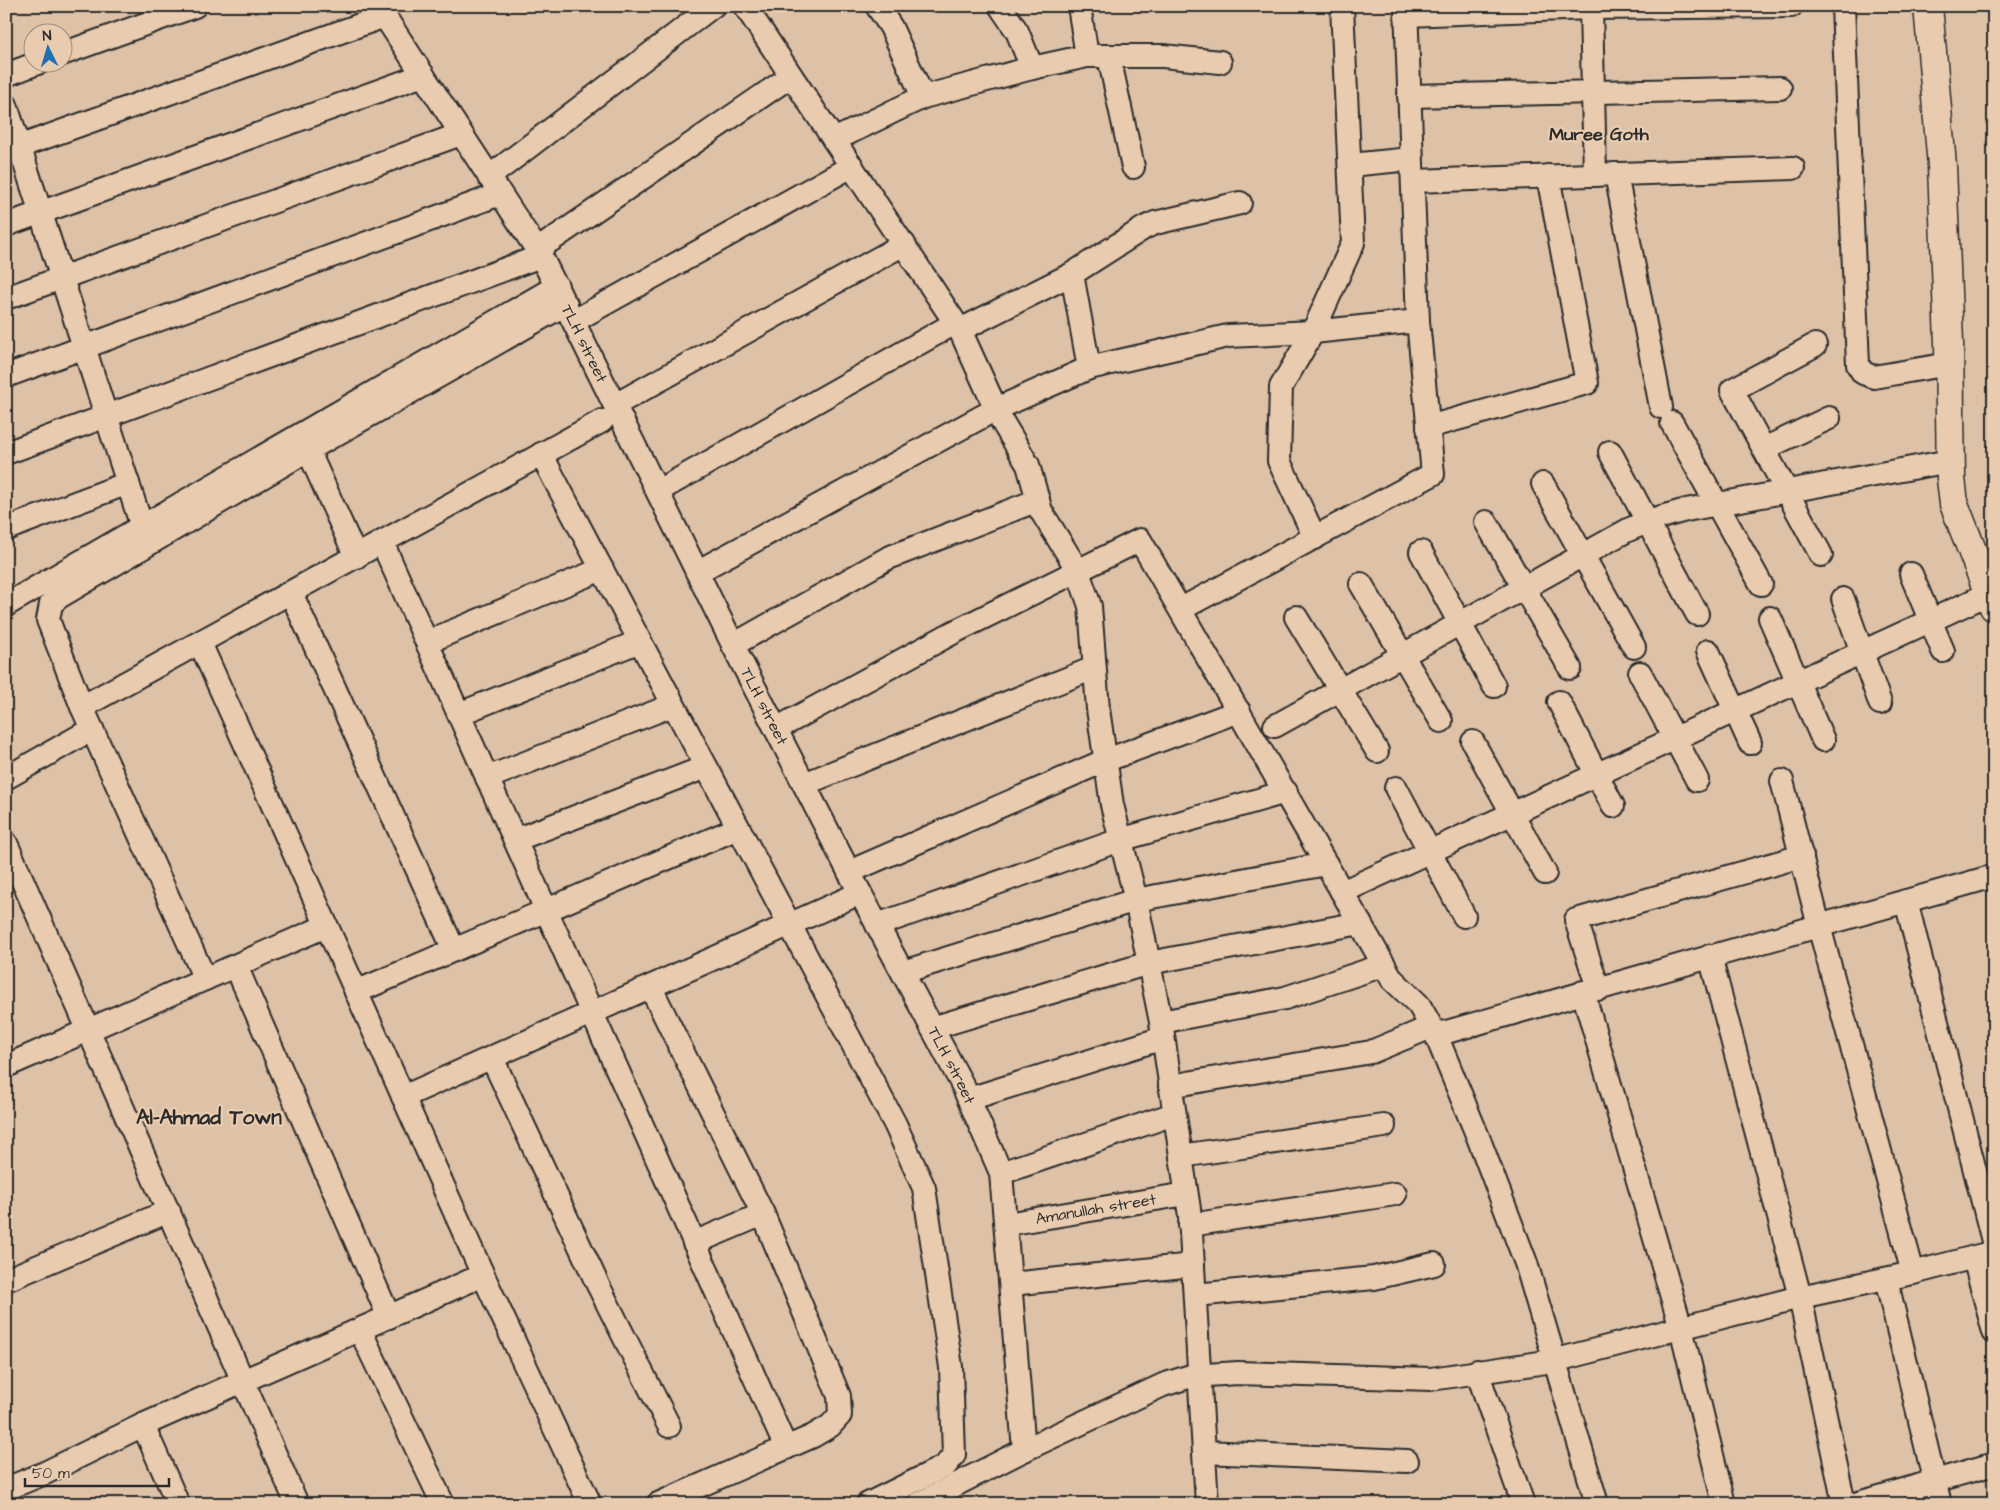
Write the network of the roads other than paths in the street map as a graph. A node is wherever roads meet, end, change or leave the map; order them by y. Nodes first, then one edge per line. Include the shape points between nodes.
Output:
1 (195, 6) edge
2 (713, 6) edge
3 (745, 6) edge
4 (877, 6) edge
5 (1000, 6) edge
6 (1079, 6) edge
7 (1342, 6) edge
8 (1790, 6) edge
9 (1843, 6) edge
10 (1928, 6) edge
11 (1591, 8) junction
12 (1406, 10) edge
13 (381, 11) edge
14 (72, 50) edge
15 (1087, 56) junction
16 (1109, 58) junction
17 (1220, 62) dead end
18 (1032, 68) junction
19 (22, 69) edge
20 (6, 75) edge
21 (423, 75) junction
22 (791, 76) junction
23 (1780, 88) dead end
24 (1591, 92) junction
25 (1409, 96) junction
26 (923, 97) junction
27 (6, 105) edge
28 (461, 134) junction
29 (834, 140) junction
30 (13, 149) edge
31 (1411, 159) junction
32 (1350, 165) junction
33 (852, 166) junction
34 (1133, 167) dead end
35 (1793, 168) dead end
36 (1605, 174) junction
37 (1548, 176) junction
38 (1413, 181) junction
39 (495, 185) junction
40 (1240, 203) dead end
41 (41, 213) junction
42 (6, 226) edge
43 (904, 244) junction
44 (539, 253) junction
45 (1072, 274) junction
46 (62, 278) junction
47 (6, 298) edge
48 (566, 304) junction
49 (1418, 322) junction
50 (958, 326) junction
51 (1313, 332) junction
52 (1815, 345) dead end
53 (84, 349) junction
54 (1949, 364) junction
55 (1089, 368) junction
56 (6, 376) edge
57 (996, 409) junction
58 (609, 413) junction
59 (106, 417) junction
60 (1829, 418) dead end
61 (1428, 427) junction
62 (1764, 449) junction
63 (308, 450) junction
64 (1610, 452) dead end
65 (6, 453) edge
66 (541, 454) junction
67 (1950, 461) junction
68 (128, 483) junction
69 (1543, 484) dead end
70 (658, 491) junction
71 (1786, 491) junction
72 (1038, 500) junction
73 (1717, 504) junction
74 (1486, 522) dead end
75 (1647, 522) junction
76 (142, 526) junction
77 (6, 529) edge
78 (1315, 538) junction
79 (382, 542) junction
80 (1421, 552) dead end
81 (1583, 555) junction
82 (1821, 555) dead end
83 (356, 557) junction
84 (602, 569) junction
85 (1077, 570) junction
86 (697, 572) junction
87 (1911, 574) dead end
88 (1361, 584) dead end
89 (1761, 584) dead end
90 (1524, 588) junction
91 (290, 593) junction
92 (1842, 599) dead end
93 (1991, 600) edge
94 (6, 605) edge
95 (1181, 609) junction
96 (1697, 614) dead end
97 (1296, 617) dead end
98 (1770, 618) dead end
99 (1930, 620) junction
100 (1460, 623) junction
101 (640, 641) junction
102 (426, 642) junction
103 (200, 643) junction
104 (733, 645) junction
105 (1634, 647) dead end
106 (1708, 651) dead end
107 (1943, 651) dead end
108 (1862, 652) junction
109 (1402, 655) junction
110 (1094, 668) junction
111 (1570, 668) dead end
112 (1640, 673) dead end
113 (1798, 682) junction
114 (1494, 686) dead end
115 (1340, 690) junction
116 (1559, 702) dead end
117 (1880, 702) dead end
118 (673, 704) junction
119 (82, 707) junction
120 (1735, 710) junction
121 (1239, 711) junction
122 (458, 714) junction
123 (1441, 720) dead end
124 (1275, 726) dead end
125 (776, 728) junction
126 (92, 729) junction
127 (1675, 738) junction
128 (1823, 740) dead end
129 (1474, 742) dead end
130 (1750, 743) dead end
131 (1377, 751) dead end
132 (1104, 762) junction
133 (706, 767) junction
134 (1597, 774) junction
135 (6, 778) edge
136 (487, 778) junction
137 (1697, 780) dead end
138 (1782, 781) dead end
139 (804, 784) junction
140 (1396, 788) dead end
141 (1286, 792) junction
142 (1613, 806) dead end
143 (1512, 813) junction
144 (738, 828) junction
145 (515, 840) junction
146 (1120, 840) junction
147 (6, 843) edge
148 (1430, 851) junction
149 (1802, 856) junction
150 (1326, 864) junction
151 (849, 872) junction
152 (1545, 873) dead end
153 (1994, 876) edge
154 (1342, 892) junction
155 (860, 893) junction
156 (1136, 900) junction
157 (1906, 901) junction
158 (546, 910) junction
159 (1464, 916) dead end
160 (1360, 923) junction
161 (877, 925) junction
162 (326, 926) junction
163 (790, 926) junction
164 (1819, 926) junction
165 (454, 950) junction
166 (1710, 956) junction
167 (1149, 963) junction
168 (1384, 965) junction
169 (236, 966) junction
170 (902, 972) junction
171 (204, 979) junction
172 (651, 988) junction
173 (1590, 990) junction
174 (356, 992) junction
175 (593, 1013) junction
176 (932, 1028) junction
177 (90, 1029) junction
178 (1162, 1030) junction
179 (1433, 1031) junction
180 (492, 1058) junction
181 (6, 1066) edge
182 (1170, 1086) junction
183 (403, 1097) junction
184 (969, 1099) junction
185 (1174, 1114) junction
186 (1384, 1126) dead end
187 (1181, 1156) junction
188 (1002, 1173) junction
189 (1186, 1194) junction
190 (1395, 1194) dead end
191 (169, 1211) junction
192 (763, 1214) junction
193 (1006, 1224) junction
194 (1190, 1225) junction
195 (694, 1243) junction
196 (1994, 1245) edge
197 (1984, 1255) edge
198 (1434, 1264) dead end
199 (1193, 1265) junction
200 (1913, 1273) junction
201 (483, 1275) junction
202 (1886, 1279) junction
203 (6, 1280) edge
204 (1011, 1284) junction
205 (1195, 1295) junction
206 (1800, 1297) junction
207 (389, 1317) junction
208 (1681, 1328) junction
209 (360, 1330) junction
210 (1994, 1332) edge
211 (1553, 1360) junction
212 (1477, 1371) junction
213 (1200, 1376) junction
214 (244, 1381) junction
215 (143, 1425) junction
216 (668, 1426) dead end
217 (786, 1448) junction
218 (1024, 1450) junction
219 (1204, 1452) junction
220 (1407, 1461) dead end
221 (1994, 1464) edge
222 (1934, 1481) junction
223 (6, 1489) edge
224 (178, 1504) edge
225 (297, 1504) edge
226 (443, 1504) edge
227 (590, 1504) edge
228 (658, 1504) edge
229 (868, 1504) edge
230 (918, 1504) edge
231 (1207, 1504) edge
232 (1523, 1504) edge
233 (1597, 1504) edge
234 (1724, 1504) edge
235 (1844, 1504) edge
236 (1856, 1504) edge
237 (1940, 1504) edge

1 - 14 street
2 - 39 street
3 - 22 street
4 - 26 street via 891,27
5 - 18 street via 1017,31
6 - 15 street
7 - 32 street
8 - 11 street
9 - 54 street via 1858,366 1863,373 1874,377
10 - 54 street via 1942,166
11 - 12 street
11 - 24 street
12 - 25 street
13 - 21 street, TLH street
13 - 30 street
15 - 16 street
15 - 18 street
16 - 17 street via 1163,56
16 - 34 street
18 - 26 street
19 - 20 street
21 - 28 street, TLH street
21 - 41 street
22 - 29 street
22 - 44 street
23 - 24 street
24 - 25 street
24 - 36 street
25 - 31 street
26 - 29 street
27 - 30 street
28 - 39 street, TLH street
28 - 46 street
29 - 33 street
30 - 41 street
31 - 32 street
31 - 38 street
32 - 51 street via 1353,243
33 - 43 street
33 - 48 street
35 - 36 street
36 - 37 street
36 - 73 street via 1666,415
37 - 38 street
37 - 61 street via 1587,383
38 - 49 street
39 - 44 street, TLH street
39 - 53 street
40 - 45 street via 1149,226
41 - 42 street
41 - 46 street
43 - 50 street
43 - 58 street
44 - 48 street, TLH street
44 - 59 street
45 - 50 street
45 - 55 street
46 - 47 street
46 - 53 street
48 - 58 street, TLH street
48 - 63 street
48 - 76 street
49 - 51 street
49 - 61 street
50 - 57 street
50 - 70 street
51 - 55 street via 1228,336
51 - 78 street via 1281,386 1279,461
52 - 62 street via 1732,390
53 - 56 street
53 - 59 street
54 - 67 street
55 - 57 street
57 - 72 street via 1028,465
57 - 86 street
58 - 66 street
58 - 70 street, TLH street
59 - 65 street
59 - 68 street
60 - 62 street
61 - 78 street via 1433,474
62 - 71 street
63 - 83 street
63 - 119 street via 51,604 48,620
64 - 75 street
66 - 79 street
66 - 84 street
67 - 71 street
67 - 93 street via 1954,504
68 - 76 street
68 - 77 street
69 - 81 street
70 - 86 street, TLH street
71 - 73 street
71 - 82 street
72 - 85 street via 1041,511
72 - 104 street via 888,558
73 - 75 street
73 - 89 street
74 - 90 street
75 - 81 street
75 - 96 street
76 - 94 street
78 - 95 street
79 - 83 street
79 - 102 street
80 - 100 street
81 - 90 street
81 - 105 street
83 - 91 street
84 - 101 street
84 - 102 street
85 - 95 street via 1140,540
85 - 110 street via 1090,606
85 - 125 street
86 - 104 street, TLH street
87 - 99 street
88 - 109 street
90 - 100 street
90 - 111 street
91 - 103 street
91 - 165 street
92 - 108 street
93 - 99 street
95 - 121 street
97 - 115 street
98 - 113 street
99 - 107 street
99 - 108 street
100 - 109 street
100 - 114 street
101 - 118 street
101 - 122 street
102 - 122 street
103 - 119 street
103 - 162 street
104 - 125 street, TLH street
106 - 120 street
108 - 113 street
108 - 117 street
109 - 115 street
109 - 123 street
110 - 132 street
110 - 139 street
112 - 127 street
113 - 120 street
113 - 128 street
115 - 124 street
115 - 131 street
116 - 134 street
118 - 133 street
118 - 136 street
119 - 126 street
120 - 127 street
120 - 130 street
121 - 132 street
121 - 141 street
122 - 136 street
125 - 139 street, TLH street
126 - 135 street
126 - 171 street
127 - 134 street
127 - 137 street
129 - 143 street
132 - 146 street
132 - 151 street
133 - 144 street
133 - 145 street
134 - 142 street
134 - 143 street
136 - 145 street
138 - 149 street
139 - 151 street, TLH street
140 - 148 street
141 - 146 street
141 - 150 street
143 - 148 street
143 - 152 street
144 - 158 street
144 - 163 street
145 - 158 street
146 - 156 street
146 - 161 street
147 - 177 street
148 - 154 street
148 - 159 street
149 - 164 street
149 - 173 street via 1576,920
150 - 154 street
150 - 156 street
151 - 155 street, TLH street
153 - 157 street
154 - 160 street
155 - 161 street, TLH street
155 - 163 street
156 - 167 street
156 - 170 street
157 - 164 street
157 - 196 street
158 - 165 street
158 - 175 street
160 - 167 street
160 - 168 street
161 - 170 street, TLH street
162 - 169 street
162 - 174 street
163 - 172 street
163 - 229 street via 895,1124 924,1188 951,1367 955,1448 951,1460
164 - 166 street
164 - 200 street
165 - 174 street
166 - 173 street
166 - 206 street
167 - 176 street
167 - 178 street
168 - 178 street via 1286,998
168 - 179 street via 1392,979 1419,1006
169 - 171 street
169 - 207 street
170 - 176 street, TLH street
171 - 177 street
172 - 175 street
172 - 192 street
173 - 179 street
173 - 208 street
174 - 183 street
175 - 180 street
175 - 195 street
176 - 184 street, TLH street
177 - 181 street
177 - 191 street
178 - 182 street
178 - 184 street
179 - 182 street via 1371,1052
179 - 211 street via 1526,1264
180 - 183 street
180 - 216 street
182 - 185 street
183 - 201 street
184 - 188 street, TLH street
185 - 187 street
185 - 188 street
186 - 187 street
187 - 189 street
188 - 193 street, TLH street
189 - 193 street, Amanullah street
189 - 194 street
190 - 194 street
191 - 203 street
191 - 214 street
192 - 195 street
192 - 217 street via 839,1396 840,1415 830,1426
193 - 204 street, TLH street
194 - 199 street
195 - 217 street
197 - 200 street
197 - 210 street
198 - 205 street via 1374,1278
199 - 204 street
199 - 205 street
200 - 202 street
201 - 207 street
201 - 227 street
202 - 206 street
202 - 222 street
204 - 218 street, TLH street
205 - 213 street
206 - 208 street
206 - 235 street
207 - 209 street
208 - 211 street
208 - 234 street
209 - 214 street
209 - 226 street
211 - 212 street
211 - 233 street
212 - 213 street via 1431,1379 1238,1373
212 - 232 street
213 - 218 street via 1163,1385
213 - 219 street
214 - 215 street
214 - 225 street
215 - 223 street
215 - 224 street
217 - 228 street
218 - 230 street
219 - 220 street
219 - 231 street
221 - 222 street
222 - 236 street
222 - 237 street

